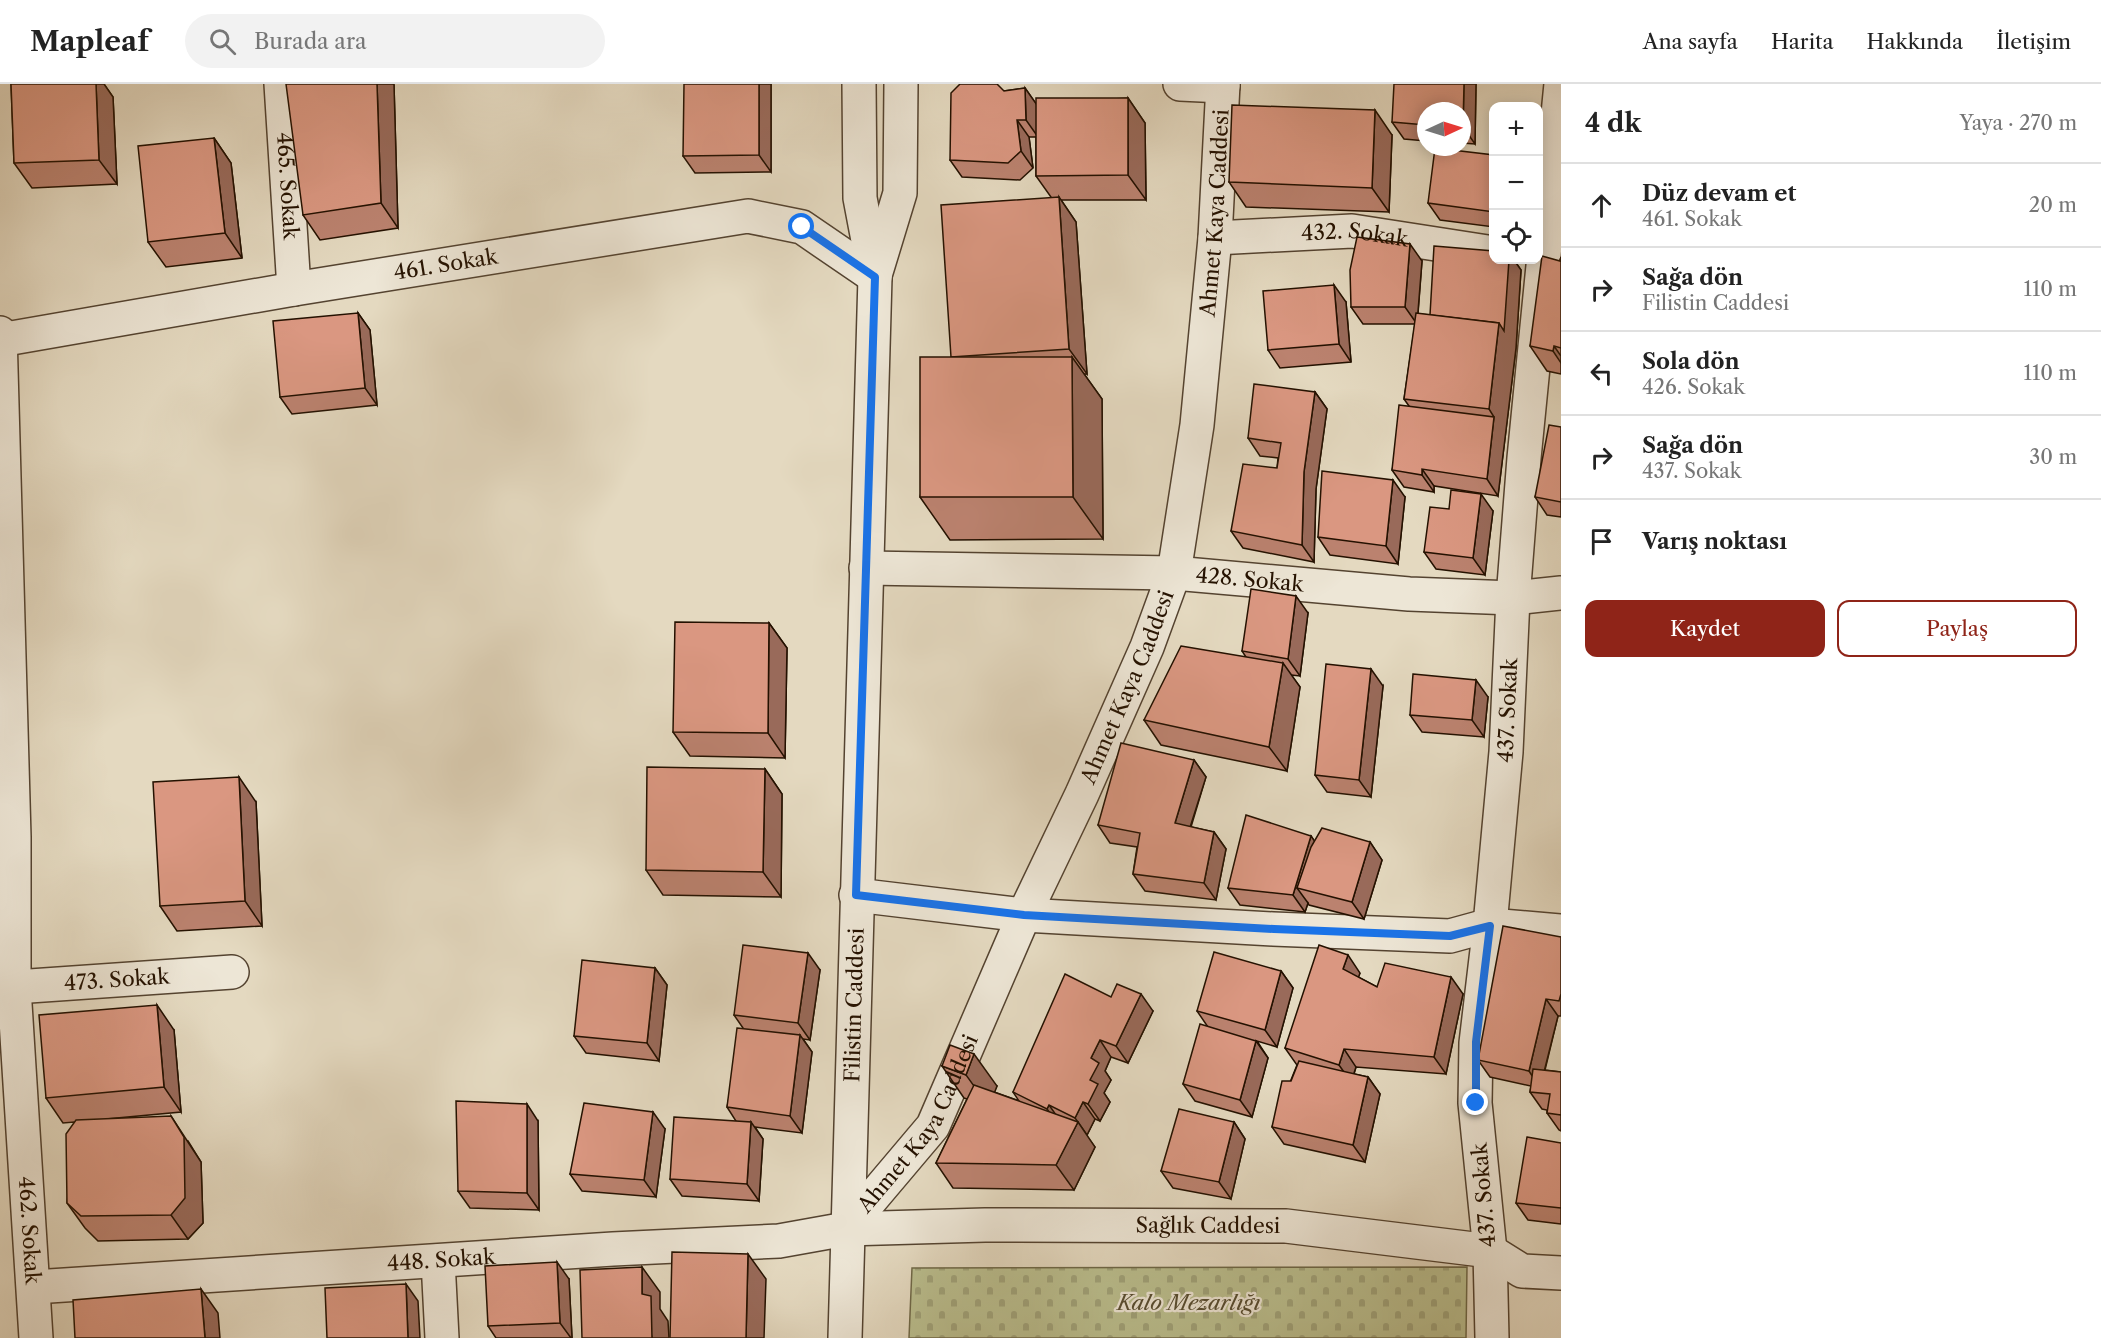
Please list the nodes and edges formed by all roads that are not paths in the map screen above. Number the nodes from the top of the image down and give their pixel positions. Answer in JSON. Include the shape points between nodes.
{"nodes":[{"id":1,"x":281,"y":84,"type":"edge"},
{"id":2,"x":859,"y":84,"type":"edge"},
{"id":3,"x":901,"y":84,"type":"edge"},
{"id":4,"x":1180,"y":84,"type":"edge"},
{"id":5,"x":1561,"y":84,"type":"edge"},
{"id":6,"x":1223,"y":85,"type":"edge"},
{"id":7,"x":1215,"y":238,"type":"junction"},
{"id":8,"x":1489,"y":252,"type":"edge"},
{"id":9,"x":1547,"y":261,"type":"edge"},
{"id":10,"x":875,"y":277,"type":"junction"},
{"id":11,"x":294,"y":289,"type":"junction"},
{"id":12,"x":0,"y":333,"type":"edge"},
{"id":13,"x":0,"y":340,"type":"edge"},
{"id":14,"x":866,"y":568,"type":"junction"},
{"id":15,"x":1174,"y":573,"type":"junction"},
{"id":16,"x":1561,"y":593,"type":"edge"},
{"id":17,"x":1513,"y":597,"type":"junction"},
{"id":18,"x":3,"y":612,"type":"edge"},
{"id":19,"x":856,"y":895,"type":"junction"},
{"id":20,"x":1024,"y":915,"type":"junction"},
{"id":21,"x":1490,"y":926,"type":"junction"},
{"id":22,"x":1561,"y":931,"type":"edge"},
{"id":23,"x":232,"y":972,"type":"dead end"},
{"id":24,"x":7,"y":988,"type":"edge"},
{"id":25,"x":846,"y":1229,"type":"junction"},
{"id":26,"x":1490,"y":1251,"type":"junction"},
{"id":27,"x":438,"y":1262,"type":"junction"},
{"id":28,"x":1561,"y":1273,"type":"edge"},
{"id":29,"x":34,"y":1287,"type":"junction"},
{"id":30,"x":36,"y":1338,"type":"edge"},
{"id":31,"x":442,"y":1338,"type":"edge"},
{"id":32,"x":845,"y":1338,"type":"edge"},
{"id":33,"x":1492,"y":1338,"type":"edge"}],
"edges":[{"from":1,"to":11,"type":"street","name":"465. Sokak"},
{"from":2,"to":10,"type":"street","name":"Filistin Caddesi","via":[[860,198]]},
{"from":3,"to":10,"type":"street","name":"Filistin Caddesi","via":[[900,194]]},
{"from":4,"to":6,"type":"street"},
{"from":5,"to":9,"type":"street","name":"437. Sokak"},
{"from":6,"to":7,"type":"street","name":"Ahmet Kaya Caddesi"},
{"from":7,"to":8,"type":"street","name":"432. Sokak","via":[[1352,231]]},
{"from":7,"to":15,"type":"street","name":"Ahmet Kaya Caddesi","via":[[1197,425]]},
{"from":9,"to":17,"type":"street","name":"437. Sokak"},
{"from":10,"to":11,"type":"street","name":"461. Sokak","via":[[802,227],[748,216]]},
{"from":10,"to":14,"type":"street","name":"Filistin Caddesi"},
{"from":11,"to":13,"type":"street","name":"461. Sokak"},
{"from":12,"to":13,"type":"street","name":"462. Sokak"},
{"from":13,"to":18,"type":"street","name":"462. Sokak"},
{"from":14,"to":15,"type":"street","name":"428. Sokak"},
{"from":14,"to":19,"type":"street","name":"Filistin Caddesi"},
{"from":15,"to":17,"type":"street","name":"428. Sokak","via":[[1409,594]]},
{"from":15,"to":20,"type":"street","name":"Ahmet Kaya Caddesi","via":[[1082,794]]},
{"from":16,"to":17,"type":"street","name":"428. Sokak"},
{"from":17,"to":21,"type":"street","name":"437. Sokak","via":[[1506,752]]},
{"from":18,"to":24,"type":"street","name":"462. Sokak","via":[[14,837]]},
{"from":19,"to":20,"type":"street"},
{"from":19,"to":25,"type":"street","name":"Filistin Caddesi"},
{"from":20,"to":21,"type":"street","via":[[1450,936]]},
{"from":20,"to":25,"type":"street","name":"Ahmet Kaya Caddesi","via":[[933,1126]]},
{"from":21,"to":22,"type":"street"},
{"from":21,"to":26,"type":"street","name":"437. Sokak","via":[[1476,1042],[1476,1103]]},
{"from":23,"to":24,"type":"street","name":"473. Sokak"},
{"from":24,"to":29,"type":"street","name":"462. Sokak"},
{"from":25,"to":26,"type":"street","name":"Sağlık Caddesi","via":[[985,1225],[1286,1226]]},
{"from":25,"to":27,"type":"street","name":"448. Sokak","via":[[779,1241]]},
{"from":25,"to":32,"type":"street","name":"Filistin Caddesi"},
{"from":26,"to":28,"type":"street","name":"Sağlık Caddesi","via":[[1522,1271]]},
{"from":26,"to":33,"type":"street","name":"437. Sokak"},
{"from":27,"to":29,"type":"street","name":"448. Sokak"},
{"from":27,"to":31,"type":"street"},
{"from":29,"to":30,"type":"street","name":"462. Sokak"}]}
